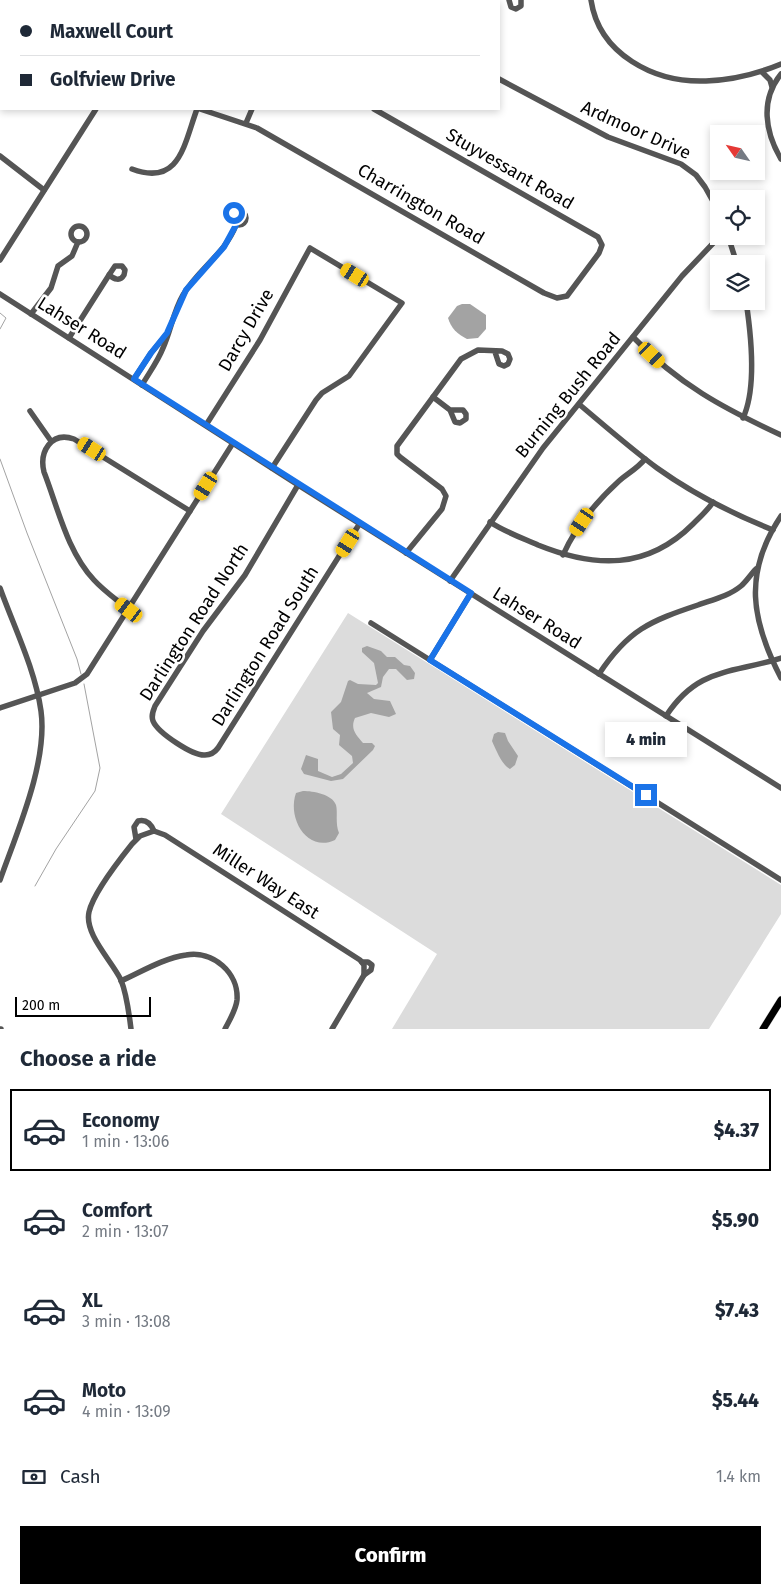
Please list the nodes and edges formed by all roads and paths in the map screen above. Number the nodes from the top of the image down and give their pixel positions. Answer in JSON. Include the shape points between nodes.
{"nodes":[{"id":1,"x":508,"y":0,"type":"edge"},
{"id":2,"x":521,"y":0,"type":"edge"},
{"id":3,"x":591,"y":0,"type":"edge"},
{"id":4,"x":781,"y":64,"type":"edge"},
{"id":5,"x":762,"y":72,"type":"junction"},
{"id":6,"x":781,"y":74,"type":"edge"},
{"id":7,"x":500,"y":80,"type":"edge"},
{"id":8,"x":772,"y":87,"type":"junction"},
{"id":9,"x":95,"y":110,"type":"edge"},
{"id":10,"x":198,"y":110,"type":"edge"},
{"id":11,"x":201,"y":110,"type":"edge"},
{"id":12,"x":252,"y":110,"type":"edge"},
{"id":13,"x":376,"y":110,"type":"edge"},
{"id":14,"x":246,"y":123,"type":"junction"},
{"id":15,"x":0,"y":156,"type":"edge"},
{"id":16,"x":781,"y":159,"type":"edge"},
{"id":17,"x":132,"y":169,"type":"dead end"},
{"id":18,"x":44,"y":190,"type":"junction"},
{"id":19,"x":710,"y":195,"type":"edge"},
{"id":20,"x":236,"y":225,"type":"dead end"},
{"id":21,"x":78,"y":242,"type":"dead end"},
{"id":22,"x":602,"y":242,"type":"joint"},
{"id":23,"x":711,"y":245,"type":"edge"},
{"id":24,"x":0,"y":260,"type":"edge"},
{"id":25,"x":108,"y":275,"type":"dead end"},
{"id":26,"x":0,"y":294,"type":"edge"},
{"id":27,"x":746,"y":310,"type":"edge"},
{"id":28,"x":31,"y":314,"type":"junction"},
{"id":29,"x":167,"y":333,"type":"junction"},
{"id":30,"x":633,"y":337,"type":"junction"},
{"id":31,"x":69,"y":338,"type":"junction"},
{"id":32,"x":495,"y":352,"type":"dead end"},
{"id":33,"x":134,"y":379,"type":"junction"},
{"id":34,"x":142,"y":385,"type":"junction"},
{"id":35,"x":433,"y":397,"type":"junction"},
{"id":36,"x":580,"y":405,"type":"junction"},
{"id":37,"x":450,"y":410,"type":"dead end"},
{"id":38,"x":30,"y":411,"type":"dead end"},
{"id":39,"x":743,"y":418,"type":"junction"},
{"id":40,"x":206,"y":425,"type":"junction"},
{"id":41,"x":781,"y":435,"type":"edge"},
{"id":42,"x":51,"y":441,"type":"junction"},
{"id":43,"x":233,"y":443,"type":"junction"},
{"id":44,"x":645,"y":459,"type":"junction"},
{"id":45,"x":272,"y":468,"type":"junction"},
{"id":46,"x":298,"y":485,"type":"junction"},
{"id":47,"x":713,"y":502,"type":"junction"},
{"id":48,"x":190,"y":511,"type":"junction"},
{"id":49,"x":781,"y":516,"type":"edge"},
{"id":50,"x":490,"y":522,"type":"junction"},
{"id":51,"x":360,"y":524,"type":"junction"},
{"id":52,"x":773,"y":530,"type":"junction"},
{"id":53,"x":406,"y":553,"type":"junction"},
{"id":54,"x":563,"y":555,"type":"junction"},
{"id":55,"x":756,"y":569,"type":"junction"},
{"id":56,"x":450,"y":581,"type":"junction"},
{"id":57,"x":742,"y":586,"type":"junction"},
{"id":58,"x":0,"y":588,"type":"edge"},
{"id":59,"x":755,"y":592,"type":"junction"},
{"id":60,"x":471,"y":593,"type":"junction"},
{"id":61,"x":129,"y":610,"type":"junction"},
{"id":62,"x":371,"y":623,"type":"dead end"},
{"id":63,"x":781,"y":658,"type":"edge"},
{"id":64,"x":430,"y":660,"type":"junction"},
{"id":65,"x":772,"y":661,"type":"junction"},
{"id":66,"x":599,"y":674,"type":"junction"},
{"id":67,"x":781,"y":678,"type":"edge"},
{"id":68,"x":38,"y":696,"type":"junction"},
{"id":69,"x":0,"y":708,"type":"edge"},
{"id":70,"x":666,"y":716,"type":"junction"},
{"id":71,"x":206,"y":755,"type":"joint"},
{"id":72,"x":781,"y":788,"type":"edge"},
{"id":73,"x":154,"y":831,"type":"junction"},
{"id":74,"x":136,"y":839,"type":"junction"},
{"id":75,"x":0,"y":880,"type":"edge"},
{"id":76,"x":781,"y":880,"type":"edge"},
{"id":77,"x":121,"y":981,"type":"junction"},
{"id":78,"x":781,"y":1000,"type":"edge"},
{"id":79,"x":131,"y":1029,"type":"edge"},
{"id":80,"x":225,"y":1029,"type":"edge"},
{"id":81,"x":332,"y":1029,"type":"edge"},
{"id":82,"x":763,"y":1029,"type":"edge"}],
"edges":[{"from":1,"to":2,"type":"street","via":[[516,9],[521,6]]},
{"from":3,"to":5,"type":"street","via":[[597,25],[608,42],[622,56],[653,72],[705,81]]},
{"from":4,"to":5,"type":"street"},
{"from":5,"to":8,"type":"street"},
{"from":6,"to":8,"type":"street"},
{"from":7,"to":19,"type":"street","name":"Ardmoor Drive","via":[[608,137],[681,164],[696,175]]},
{"from":8,"to":16,"type":"street","via":[[767,124]]},
{"from":9,"to":18,"type":"street"},
{"from":10,"to":17,"type":"street","via":[[173,166],[154,174]]},
{"from":11,"to":14,"type":"street","name":"Charrington Road"},
{"from":12,"to":14,"type":"street"},
{"from":13,"to":22,"type":"street","name":"Stuyvessant Road","via":[[593,233]]},
{"from":14,"to":22,"type":"street","name":"Charrington Road","via":[[552,297],[567,296],[599,253]]},
{"from":15,"to":18,"type":"street"},
{"from":18,"to":24,"type":"street"},
{"from":20,"to":29,"type":"street","via":[[224,247],[186,290]]},
{"from":21,"to":28,"type":"street","via":[[72,256],[58,266],[51,288]]},
{"from":23,"to":30,"type":"street","name":"Burning Bush Road"},
{"from":25,"to":31,"type":"street"},
{"from":26,"to":28,"type":"street","name":"Lahser Road"},
{"from":27,"to":39,"type":"street","via":[[750,376],[748,406]]},
{"from":28,"to":31,"type":"street","name":"Lahser Road"},
{"from":29,"to":33,"type":"street"},
{"from":29,"to":34,"type":"street","via":[[163,349]]},
{"from":30,"to":36,"type":"street","name":"Burning Bush Road"},
{"from":30,"to":39,"type":"street","via":[[673,374]]},
{"from":31,"to":33,"type":"street","name":"Lahser Road"},
{"from":32,"to":35,"type":"street","via":[[478,350],[465,356]]},
{"from":33,"to":34,"type":"street","name":"Lahser Road"},
{"from":34,"to":40,"type":"street","name":"Lahser Road"},
{"from":35,"to":37,"type":"street"},
{"from":35,"to":53,"type":"street","via":[[396,450],[405,462],[442,489],[446,500],[438,515]]},
{"from":36,"to":44,"type":"street"},
{"from":36,"to":50,"type":"street","name":"Burning Bush Road","via":[[531,463]]},
{"from":38,"to":42,"type":"street"},
{"from":39,"to":41,"type":"street"},
{"from":40,"to":43,"type":"street","name":"Lahser Road"},
{"from":40,"to":45,"type":"street","name":"Darcy Drive","via":[[260,340],[310,248],[402,302],[349,376],[316,400]]},
{"from":42,"to":48,"type":"street","via":[[65,437],[79,442]]},
{"from":42,"to":61,"type":"street","via":[[44,450],[42,464],[70,542],[93,579]]},
{"from":43,"to":45,"type":"street","name":"Lahser Road"},
{"from":43,"to":48,"type":"street"},
{"from":44,"to":47,"type":"street"},
{"from":44,"to":54,"type":"street","via":[[595,505],[576,530]]},
{"from":45,"to":46,"type":"street","name":"Lahser Road"},
{"from":46,"to":51,"type":"street","name":"Lahser Road"},
{"from":46,"to":71,"type":"street","name":"Darlington Road North","via":[[250,568],[203,631],[153,710],[154,722],[163,733],[191,751]]},
{"from":47,"to":52,"type":"street"},
{"from":47,"to":54,"type":"street","via":[[679,537],[645,555],[605,562]]},
{"from":48,"to":61,"type":"street"},
{"from":49,"to":52,"type":"street"},
{"from":50,"to":54,"type":"street"},
{"from":50,"to":56,"type":"street","name":"Burning Bush Road"},
{"from":51,"to":53,"type":"street","name":"Lahser Road"},
{"from":51,"to":71,"type":"street","name":"Darlington Road South","via":[[221,744],[213,753]]},
{"from":52,"to":55,"type":"street"},
{"from":53,"to":56,"type":"street","name":"Lahser Road"},
{"from":55,"to":57,"type":"street"},
{"from":55,"to":59,"type":"street"},
{"from":56,"to":60,"type":"street","name":"Lahser Road"},
{"from":57,"to":59,"type":"street"},
{"from":57,"to":66,"type":"street","via":[[642,627],[619,646]]},
{"from":58,"to":68,"type":"street"},
{"from":59,"to":65,"type":"street","via":[[762,640]]},
{"from":60,"to":64,"type":"street"},
{"from":60,"to":66,"type":"street","name":"Lahser Road"},
{"from":61,"to":68,"type":"street","via":[[87,674],[75,683]]},
{"from":62,"to":64,"type":"street"},
{"from":63,"to":65,"type":"street"},
{"from":64,"to":76,"type":"street"},
{"from":65,"to":67,"type":"street"},
{"from":65,"to":70,"type":"street","via":[[698,682],[681,696]]},
{"from":66,"to":70,"type":"street","name":"Lahser Road"},
{"from":68,"to":69,"type":"street"},
{"from":68,"to":75,"type":"street","via":[[42,720],[40,758]]},
{"from":70,"to":72,"type":"street","name":"Lahser Road"},
{"from":73,"to":74,"type":"street"},
{"from":73,"to":74,"type":"street","name":"Miller Way East","via":[[145,821],[138,822],[134,827]]},
{"from":73,"to":81,"type":"street","name":"Miller Way East","via":[[166,835],[364,968]]},
{"from":74,"to":77,"type":"street","via":[[97,896],[89,915],[91,931]]},
{"from":77,"to":79,"type":"street"},
{"from":77,"to":80,"type":"street","via":[[182,955],[209,957],[226,968],[236,987],[236,1005]]},
{"from":78,"to":82,"type":"main road"}]}
